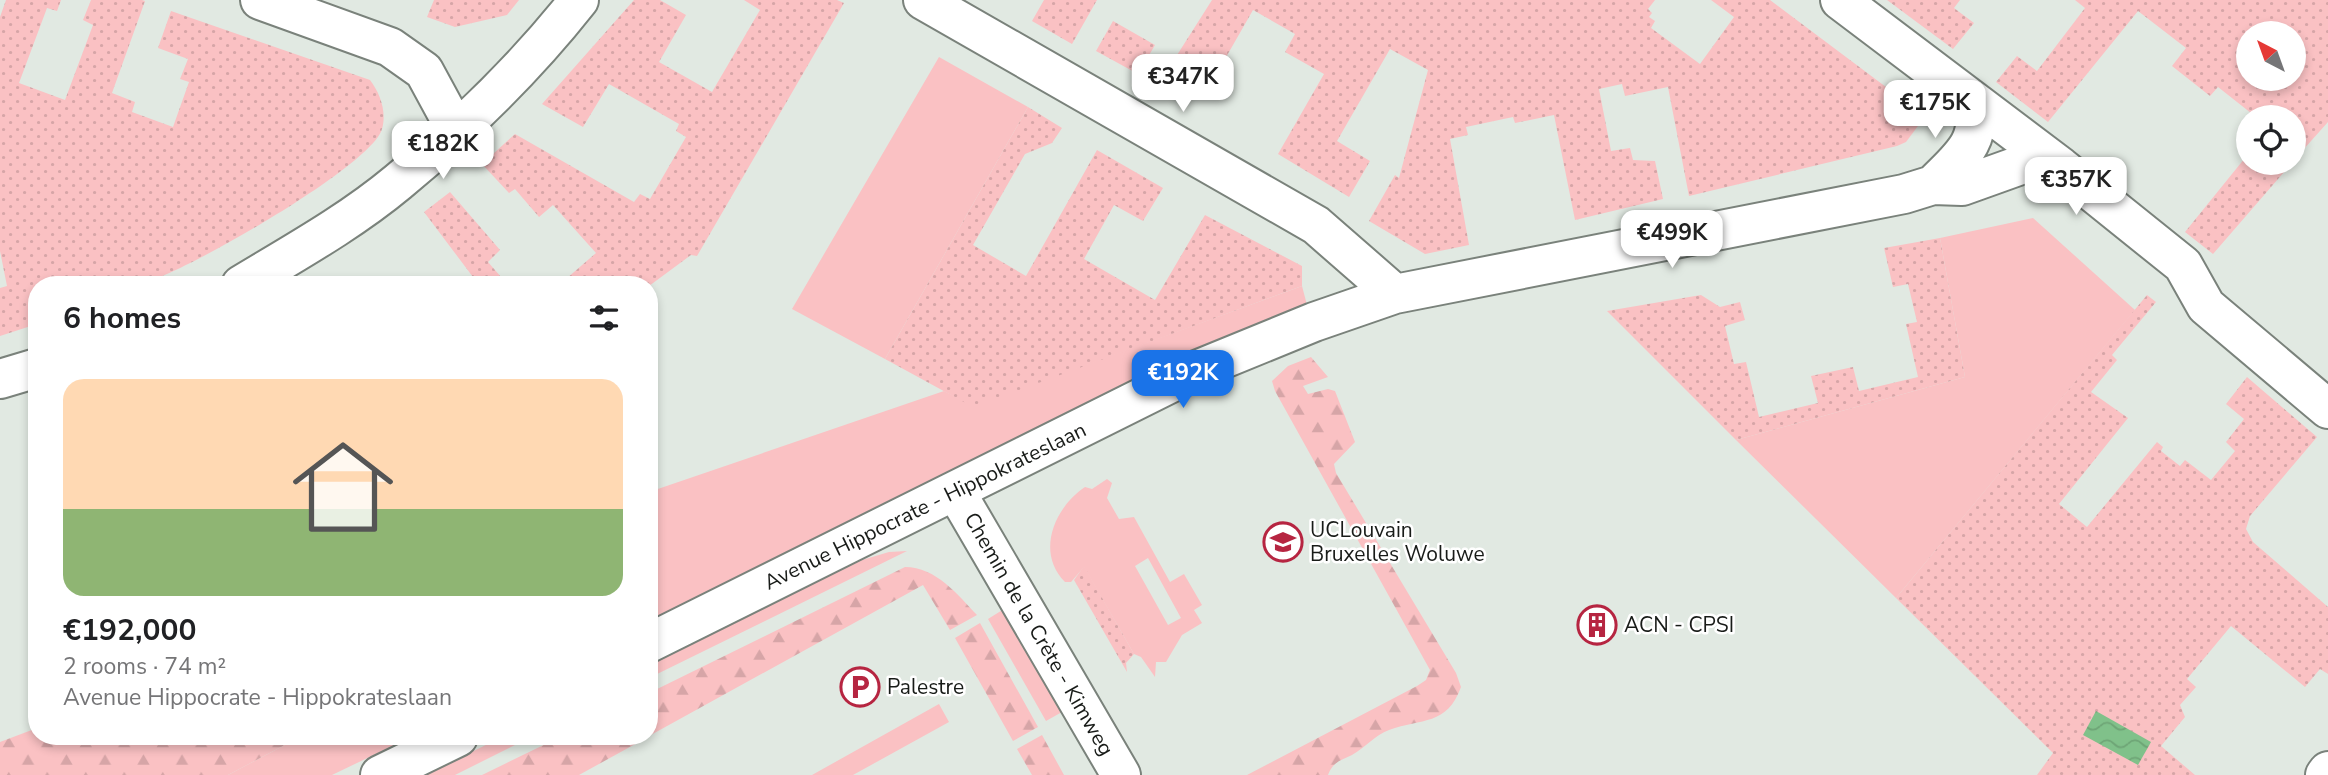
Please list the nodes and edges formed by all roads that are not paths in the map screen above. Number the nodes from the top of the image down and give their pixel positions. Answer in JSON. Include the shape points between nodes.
{"nodes":[{"id":1,"x":260,"y":0,"type":"edge"},
{"id":2,"x":579,"y":0,"type":"edge"},
{"id":3,"x":923,"y":0,"type":"edge"},
{"id":4,"x":1840,"y":0,"type":"edge"},
{"id":5,"x":1973,"y":102,"type":"junction"},
{"id":6,"x":456,"y":130,"type":"junction"},
{"id":7,"x":2053,"y":161,"type":"junction"},
{"id":8,"x":1933,"y":185,"type":"junction"},
{"id":9,"x":256,"y":276,"type":"edge"},
{"id":10,"x":1395,"y":294,"type":"junction"},
{"id":11,"x":28,"y":371,"type":"edge"},
{"id":12,"x":0,"y":379,"type":"edge"},
{"id":13,"x":2328,"y":409,"type":"edge"},
{"id":14,"x":956,"y":492,"type":"junction"},
{"id":15,"x":658,"y":639,"type":"edge"},
{"id":16,"x":442,"y":745,"type":"edge"},
{"id":17,"x":2328,"y":771,"type":"edge"},
{"id":18,"x":380,"y":775,"type":"edge"},
{"id":19,"x":1121,"y":775,"type":"edge"},
{"id":20,"x":2325,"y":775,"type":"edge"}],
"edges":[{"from":1,"to":6,"type":"street","via":[[390,47],[424,71]]},
{"from":2,"to":6,"type":"street"},
{"from":3,"to":10,"type":"street","via":[[1316,225]]},
{"from":4,"to":5,"type":"street"},
{"from":5,"to":7,"type":"street"},
{"from":5,"to":8,"type":"street","via":[[1976,129],[1972,140]]},
{"from":6,"to":9,"type":"street","via":[[396,183]]},
{"from":7,"to":8,"type":"street","name":"Avenue Hippocrate - Hippokrateslaan","via":[[2029,162],[1962,186]]},
{"from":7,"to":13,"type":"street","via":[[2183,265],[2206,306]]},
{"from":8,"to":10,"type":"street","name":"Avenue Hippocrate - Hippokrateslaan"},
{"from":10,"to":14,"type":"street","name":"Avenue Hippocrate - Hippokrateslaan","via":[[1199,369]]},
{"from":11,"to":12,"type":"street"},
{"from":14,"to":15,"type":"street","name":"Avenue Hippocrate - Hippokrateslaan"},
{"from":14,"to":19,"type":"street","name":"Chemin de la Crète - Kimweg"},
{"from":16,"to":18,"type":"street"},
{"from":17,"to":20,"type":"street"}]}
